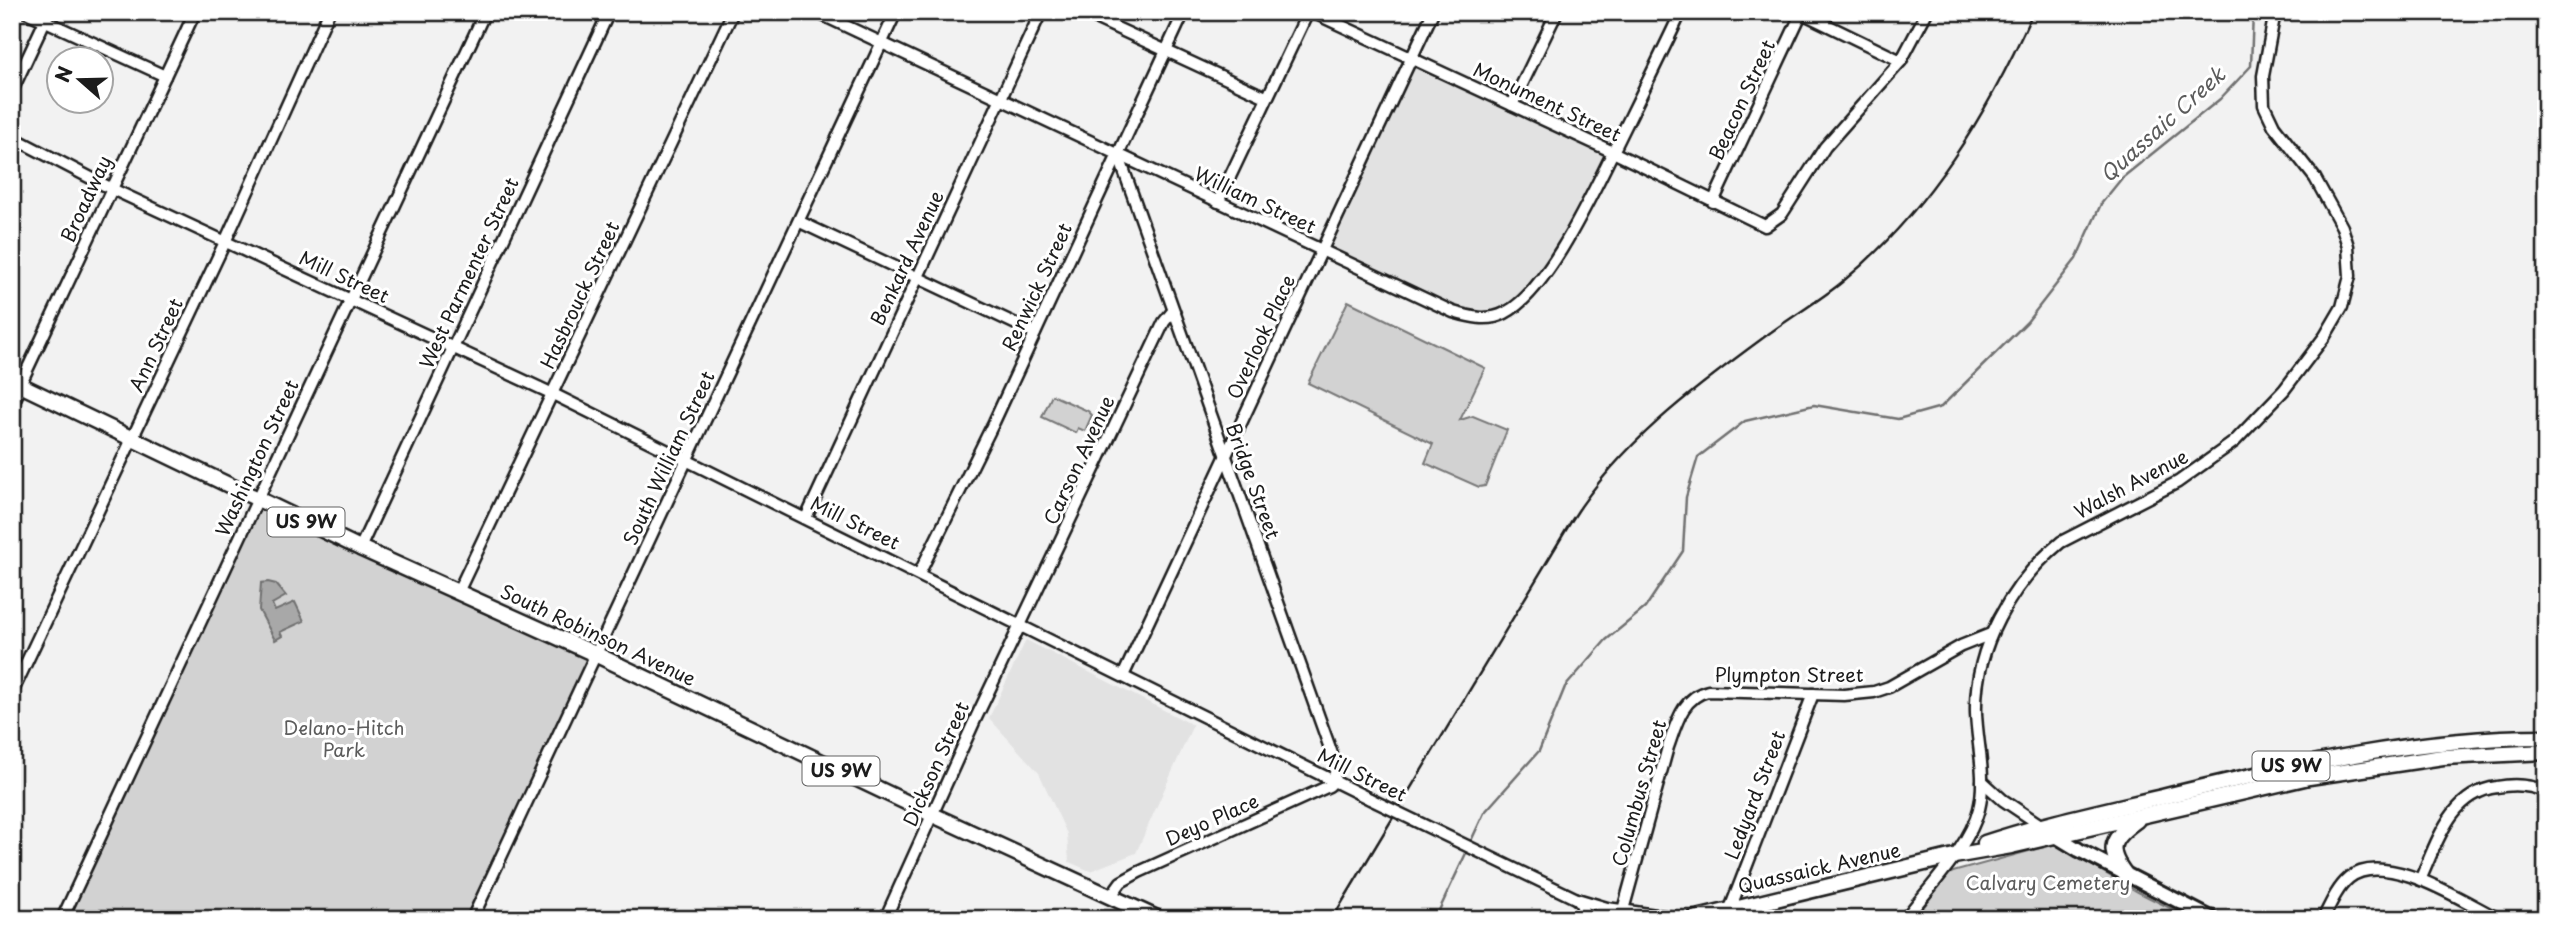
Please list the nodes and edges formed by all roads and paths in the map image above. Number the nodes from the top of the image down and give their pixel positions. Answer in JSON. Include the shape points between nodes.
{"nodes":[{"id":1,"x":26,"y":12,"type":"edge"},
{"id":2,"x":195,"y":12,"type":"edge"},
{"id":3,"x":329,"y":12,"type":"edge"},
{"id":4,"x":485,"y":12,"type":"edge"},
{"id":5,"x":609,"y":12,"type":"edge"},
{"id":6,"x":733,"y":12,"type":"edge"},
{"id":7,"x":816,"y":12,"type":"edge"},
{"id":8,"x":896,"y":12,"type":"edge"},
{"id":9,"x":1041,"y":12,"type":"edge"},
{"id":10,"x":1082,"y":12,"type":"edge"},
{"id":11,"x":1184,"y":12,"type":"edge"},
{"id":12,"x":1310,"y":12,"type":"edge"},
{"id":13,"x":1433,"y":12,"type":"edge"},
{"id":14,"x":1557,"y":12,"type":"edge"},
{"id":15,"x":1681,"y":12,"type":"edge"},
{"id":16,"x":1801,"y":12,"type":"edge"},
{"id":17,"x":1927,"y":12,"type":"edge"},
{"id":18,"x":2275,"y":12,"type":"edge"},
{"id":19,"x":47,"y":17,"type":"edge"},
{"id":20,"x":882,"y":43,"type":"junction"},
{"id":21,"x":1165,"y":50,"type":"junction"},
{"id":22,"x":1411,"y":59,"type":"junction"},
{"id":23,"x":1901,"y":61,"type":"junction"},
{"id":24,"x":165,"y":76,"type":"junction"},
{"id":25,"x":12,"y":91,"type":"edge"},
{"id":26,"x":1266,"y":97,"type":"junction"},
{"id":27,"x":999,"y":99,"type":"junction"},
{"id":28,"x":1512,"y":105,"type":"junction"},
{"id":29,"x":12,"y":138,"type":"edge"},
{"id":30,"x":1613,"y":152,"type":"junction"},
{"id":31,"x":1118,"y":155,"type":"junction"},
{"id":32,"x":112,"y":189,"type":"junction"},
{"id":33,"x":1218,"y":202,"type":"junction"},
{"id":34,"x":1713,"y":202,"type":"junction"},
{"id":35,"x":800,"y":222,"type":"junction"},
{"id":36,"x":225,"y":242,"type":"junction"},
{"id":37,"x":1321,"y":250,"type":"junction"},
{"id":38,"x":917,"y":278,"type":"junction"},
{"id":39,"x":350,"y":298,"type":"junction"},
{"id":40,"x":1173,"y":311,"type":"junction"},
{"id":41,"x":1035,"y":333,"type":"junction"},
{"id":42,"x":453,"y":347,"type":"junction"},
{"id":43,"x":16,"y":383,"type":"edge"},
{"id":44,"x":553,"y":394,"type":"junction"},
{"id":45,"x":12,"y":402,"type":"edge"},
{"id":46,"x":131,"y":439,"type":"junction"},
{"id":47,"x":1226,"y":456,"type":"junction"},
{"id":48,"x":688,"y":460,"type":"junction"},
{"id":49,"x":258,"y":500,"type":"junction"},
{"id":50,"x":806,"y":518,"type":"junction"},
{"id":51,"x":360,"y":548,"type":"junction"},
{"id":52,"x":919,"y":574,"type":"junction"},
{"id":53,"x":458,"y":592,"type":"junction"},
{"id":54,"x":1020,"y":625,"type":"junction"},
{"id":55,"x":1991,"y":634,"type":"junction"},
{"id":56,"x":595,"y":654,"type":"junction"},
{"id":57,"x":1123,"y":676,"type":"junction"},
{"id":58,"x":12,"y":692,"type":"edge"},
{"id":59,"x":1699,"y":693,"type":"joint"},
{"id":60,"x":1813,"y":694,"type":"junction"},
{"id":61,"x":2546,"y":737,"type":"edge"},
{"id":62,"x":2546,"y":752,"type":"edge"},
{"id":63,"x":1982,"y":781,"type":"junction"},
{"id":64,"x":1334,"y":782,"type":"junction"},
{"id":65,"x":2546,"y":792,"type":"edge"},
{"id":66,"x":933,"y":815,"type":"junction"},
{"id":67,"x":2145,"y":815,"type":"junction"},
{"id":68,"x":2042,"y":826,"type":"junction"},
{"id":69,"x":2055,"y":835,"type":"junction"},
{"id":70,"x":1954,"y":856,"type":"junction"},
{"id":71,"x":2125,"y":874,"type":"junction"},
{"id":72,"x":2420,"y":880,"type":"junction"},
{"id":73,"x":1110,"y":897,"type":"junction"},
{"id":74,"x":1577,"y":899,"type":"junction"},
{"id":75,"x":1730,"y":909,"type":"junction"},
{"id":76,"x":1623,"y":910,"type":"junction"},
{"id":77,"x":62,"y":919,"type":"edge"},
{"id":78,"x":472,"y":919,"type":"edge"},
{"id":79,"x":885,"y":919,"type":"edge"},
{"id":80,"x":1159,"y":919,"type":"edge"},
{"id":81,"x":1586,"y":919,"type":"edge"},
{"id":82,"x":1685,"y":919,"type":"edge"},
{"id":83,"x":1693,"y":919,"type":"edge"},
{"id":84,"x":1905,"y":919,"type":"edge"},
{"id":85,"x":2213,"y":919,"type":"edge"},
{"id":86,"x":2323,"y":919,"type":"edge"},
{"id":87,"x":2499,"y":919,"type":"edge"}],
"edges":[{"from":1,"to":19,"type":"street"},
{"from":2,"to":24,"type":"street","name":"Broadway"},
{"from":3,"to":36,"type":"street","name":"Ann Street"},
{"from":4,"to":39,"type":"street","name":"Washington Street"},
{"from":5,"to":42,"type":"street","name":"West Parmenter Street"},
{"from":6,"to":44,"type":"street","name":"Hasbrouck Street"},
{"from":7,"to":20,"type":"street","name":"William Street"},
{"from":8,"to":20,"type":"street","name":"South William Street"},
{"from":9,"to":27,"type":"street","name":"Benkard Avenue"},
{"from":10,"to":21,"type":"street"},
{"from":11,"to":21,"type":"street","name":"Renwick Street"},
{"from":12,"to":22,"type":"street","name":"Monument Street"},
{"from":12,"to":26,"type":"street"},
{"from":13,"to":22,"type":"street","name":"Overlook Place"},
{"from":14,"to":28,"type":"street"},
{"from":15,"to":30,"type":"street","name":"William Street"},
{"from":16,"to":23,"type":"street"},
{"from":16,"to":34,"type":"street","name":"Beacon Street"},
{"from":17,"to":23,"type":"street"},
{"from":18,"to":55,"type":"street","name":"Walsh Avenue","via":[[2263,76],[2264,105],[2274,126],[2315,178],[2342,227],[2350,276],[2342,307],[2284,390],[2234,442],[2178,482],[2061,542],[2029,574]]},
{"from":19,"to":24,"type":"street"},
{"from":19,"to":25,"type":"street"},
{"from":20,"to":27,"type":"street","name":"William Street"},
{"from":20,"to":35,"type":"street","name":"South William Street"},
{"from":21,"to":26,"type":"street"},
{"from":21,"to":31,"type":"street","name":"Renwick Street"},
{"from":22,"to":28,"type":"street","name":"Monument Street"},
{"from":22,"to":37,"type":"street","name":"Overlook Place"},
{"from":23,"to":34,"type":"street","name":"Monument Street","via":[[1820,154],[1782,214],[1765,226]]},
{"from":24,"to":32,"type":"street","name":"Broadway"},
{"from":26,"to":33,"type":"street"},
{"from":27,"to":31,"type":"street","name":"William Street"},
{"from":27,"to":38,"type":"street","name":"Benkard Avenue"},
{"from":28,"to":30,"type":"street","name":"Monument Street"},
{"from":29,"to":32,"type":"street","name":"Mill Street"},
{"from":30,"to":34,"type":"street","name":"Monument Street"},
{"from":30,"to":37,"type":"street","name":"William Street","via":[[1565,243],[1530,293],[1504,314],[1474,319],[1453,312]]},
{"from":31,"to":33,"type":"street","name":"William Street"},
{"from":31,"to":40,"type":"street","name":"Bridge Street"},
{"from":31,"to":41,"type":"street","name":"Renwick Street"},
{"from":32,"to":36,"type":"street","name":"Mill Street"},
{"from":32,"to":43,"type":"street","name":"Broadway"},
{"from":33,"to":37,"type":"street","name":"William Street"},
{"from":35,"to":38,"type":"street"},
{"from":35,"to":48,"type":"street","name":"South William Street"},
{"from":36,"to":39,"type":"street","name":"Mill Street"},
{"from":36,"to":46,"type":"street","name":"Ann Street"},
{"from":37,"to":47,"type":"street","name":"Overlook Place"},
{"from":38,"to":41,"type":"street"},
{"from":38,"to":50,"type":"street","name":"Benkard Avenue"},
{"from":39,"to":42,"type":"street","name":"Mill Street"},
{"from":39,"to":49,"type":"street","name":"Washington Street"},
{"from":40,"to":47,"type":"street","name":"Bridge Street"},
{"from":40,"to":54,"type":"street","name":"Carson Avenue","via":[[1164,321]]},
{"from":41,"to":52,"type":"street","name":"Renwick Street"},
{"from":42,"to":44,"type":"street","name":"Mill Street"},
{"from":42,"to":51,"type":"street","name":"West Parmenter Street"},
{"from":43,"to":45,"type":"main road","name":"Broadway"},
{"from":43,"to":46,"type":"highway","name":"South Robinson Avenue","number":"US 9W"},
{"from":44,"to":48,"type":"street","name":"Mill Street"},
{"from":44,"to":53,"type":"street","name":"Hasbrouck Street"},
{"from":46,"to":49,"type":"highway","name":"South Robinson Avenue","number":"US 9W"},
{"from":46,"to":58,"type":"street","name":"Ann Street"},
{"from":47,"to":57,"type":"street","name":"Overlook Place"},
{"from":47,"to":64,"type":"street","name":"Bridge Street","via":[[1336,765]]},
{"from":48,"to":50,"type":"street","name":"Mill Street"},
{"from":48,"to":56,"type":"street","name":"South William Street"},
{"from":49,"to":51,"type":"highway","name":"South Robinson Avenue","number":"US 9W"},
{"from":49,"to":77,"type":"street","name":"Washington Street"},
{"from":50,"to":52,"type":"street","name":"Mill Street"},
{"from":51,"to":53,"type":"highway","name":"South Robinson Avenue","number":"US 9W"},
{"from":52,"to":54,"type":"street","name":"Mill Street"},
{"from":53,"to":56,"type":"highway","name":"South Robinson Avenue","number":"US 9W"},
{"from":54,"to":57,"type":"street","name":"Mill Street"},
{"from":54,"to":66,"type":"street","name":"Dickson Street"},
{"from":55,"to":60,"type":"street","name":"Plympton Street","via":[[1889,687],[1844,695]]},
{"from":55,"to":63,"type":"street","name":"Walsh Avenue","via":[[1976,692]]},
{"from":56,"to":66,"type":"highway","name":"South Robinson Avenue","number":"US 9W"},
{"from":56,"to":78,"type":"street","name":"South William Street"},
{"from":57,"to":64,"type":"street","name":"Mill Street"},
{"from":59,"to":60,"type":"street","name":"Plympton Street"},
{"from":59,"to":76,"type":"street","name":"Columbus Street","via":[[1684,708],[1668,747]]},
{"from":60,"to":75,"type":"street","name":"Ledyard Street"},
{"from":61,"to":68,"type":"highway","number":"US 9W","via":[[2443,741],[2337,756]]},
{"from":62,"to":67,"type":"highway","number":"US 9W","via":[[2373,766]]},
{"from":63,"to":68,"type":"street"},
{"from":63,"to":70,"type":"street","name":"Walsh Avenue","via":[[1975,821]]},
{"from":64,"to":73,"type":"street","name":"Deyo Place","via":[[1139,872],[1121,882]]},
{"from":64,"to":74,"type":"street","name":"Mill Street","bridge":true},
{"from":65,"to":72,"type":"street","via":[[2516,785],[2480,790],[2467,797],[2452,813]]},
{"from":66,"to":73,"type":"highway","name":"South Robinson Avenue","number":"US 9W"},
{"from":66,"to":79,"type":"street","name":"Dickson Street"},
{"from":67,"to":69,"type":"highway","number":"US 9W"},
{"from":67,"to":71,"type":"highway","via":[[2115,840],[2113,856]]},
{"from":68,"to":69,"type":"main road"},
{"from":68,"to":70,"type":"highway","name":"Quassaick Avenue","number":"US 9W"},
{"from":69,"to":70,"type":"highway","name":"Quassaick Avenue","number":"US 9W"},
{"from":69,"to":71,"type":"main road"},
{"from":70,"to":75,"type":"highway","name":"Quassaick Avenue","number":"US 9W"},
{"from":70,"to":84,"type":"street","name":"Walsh Avenue"},
{"from":71,"to":85,"type":"main road"},
{"from":72,"to":86,"type":"street","via":[[2388,869],[2358,873],[2343,885]]},
{"from":72,"to":87,"type":"street"},
{"from":73,"to":80,"type":"highway","name":"South Robinson Avenue","number":"US 9W"},
{"from":74,"to":76,"type":"street"},
{"from":74,"to":81,"type":"street"},
{"from":75,"to":83,"type":"highway","name":"Quassaick Avenue","number":"US 9W"},
{"from":76,"to":82,"type":"street"}]}
